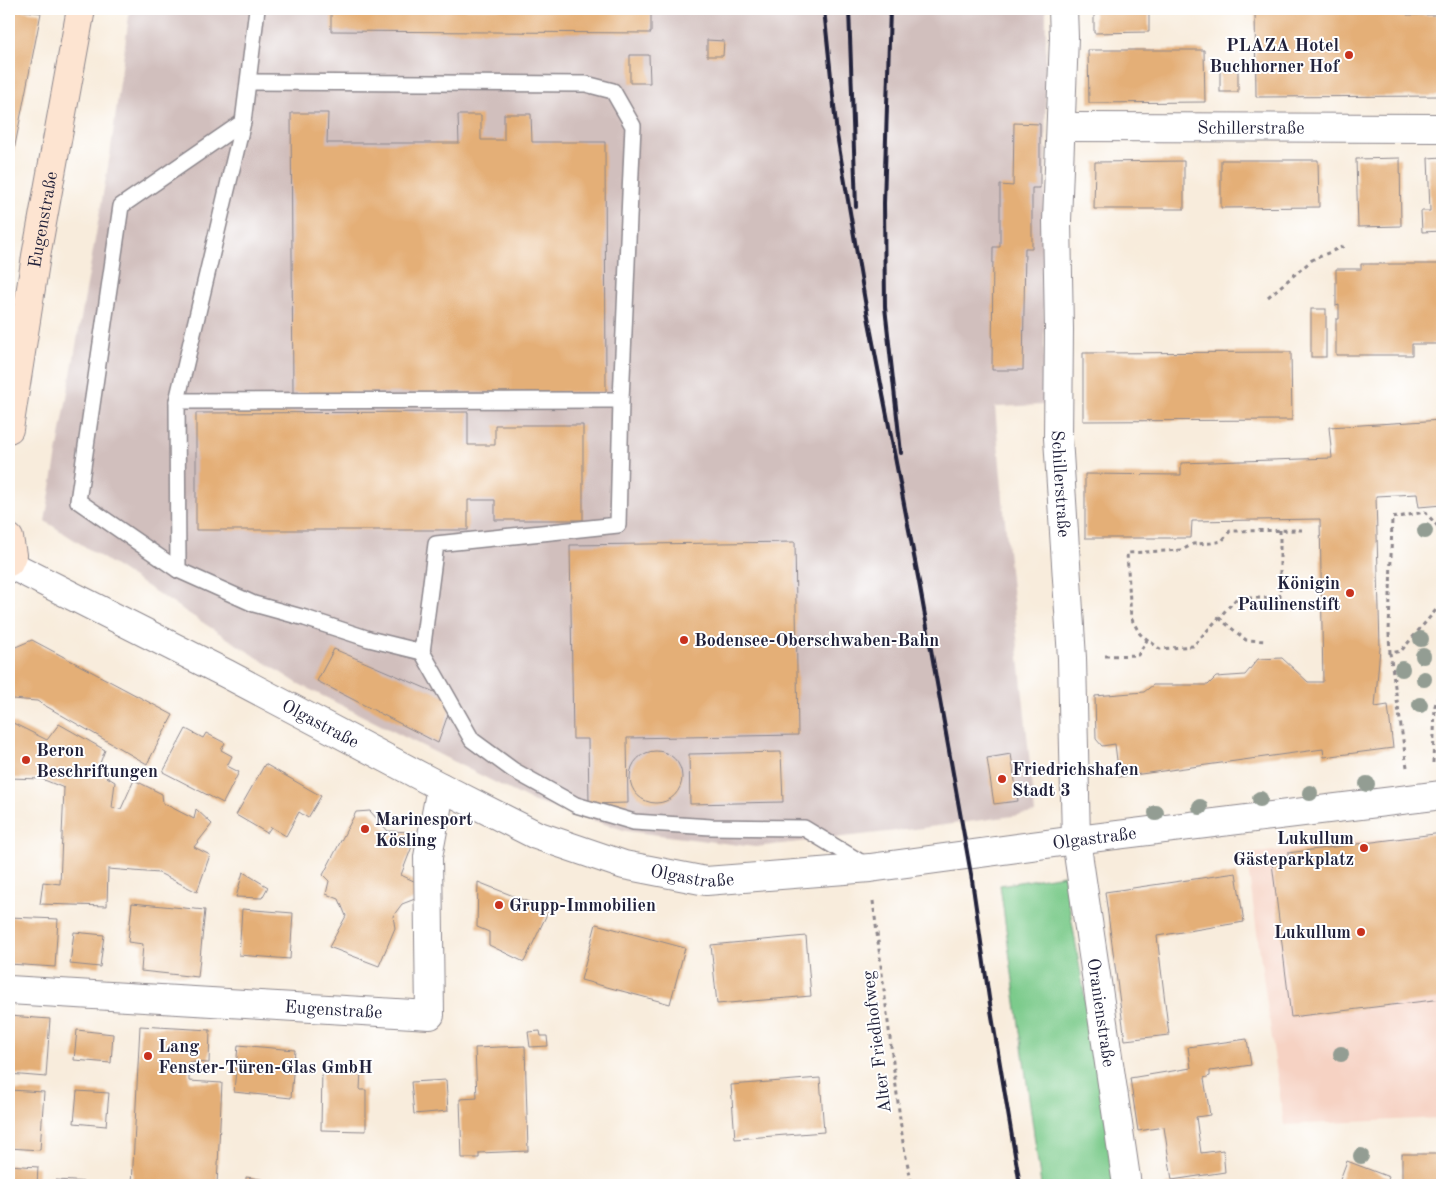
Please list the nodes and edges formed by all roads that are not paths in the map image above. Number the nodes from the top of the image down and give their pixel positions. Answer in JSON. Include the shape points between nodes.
{"nodes":[{"id":1,"x":81,"y":9,"type":"edge"},
{"id":2,"x":257,"y":9,"type":"edge"},
{"id":3,"x":1063,"y":9,"type":"edge"},
{"id":4,"x":249,"y":82,"type":"junction"},
{"id":5,"x":243,"y":122,"type":"junction"},
{"id":6,"x":1061,"y":127,"type":"junction"},
{"id":7,"x":1442,"y":128,"type":"edge"},
{"id":8,"x":622,"y":400,"type":"junction"},
{"id":9,"x":177,"y":401,"type":"junction"},
{"id":10,"x":9,"y":429,"type":"edge"},
{"id":11,"x":9,"y":538,"type":"edge"},
{"id":12,"x":9,"y":563,"type":"edge"},
{"id":13,"x":178,"y":570,"type":"junction"},
{"id":14,"x":422,"y":652,"type":"junction"},
{"id":15,"x":441,"y":787,"type":"junction"},
{"id":16,"x":1442,"y":795,"type":"edge"},
{"id":17,"x":1076,"y":840,"type":"junction"},
{"id":18,"x":870,"y":868,"type":"junction"},
{"id":19,"x":9,"y":990,"type":"edge"},
{"id":20,"x":1127,"y":1185,"type":"edge"}],
"edges":[{"from":1,"to":10,"type":"street","name":"Eugenstraße","via":[[36,256]]},
{"from":2,"to":4,"type":"lane"},
{"from":3,"to":6,"type":"street","name":"Schillerstraße"},
{"from":4,"to":5,"type":"lane"},
{"from":4,"to":8,"type":"lane","via":[[586,84],[614,91],[632,126]]},
{"from":5,"to":9,"type":"lane"},
{"from":5,"to":13,"type":"lane","via":[[121,206],[78,501]]},
{"from":6,"to":7,"type":"street","name":"Schillerstraße"},
{"from":6,"to":17,"type":"street","name":"Schillerstraße","via":[[1057,221],[1058,438],[1072,658]]},
{"from":8,"to":9,"type":"lane"},
{"from":8,"to":14,"type":"lane","via":[[618,525],[436,544]]},
{"from":9,"to":13,"type":"lane"},
{"from":11,"to":12,"type":"street","via":[[12,555]]},
{"from":12,"to":15,"type":"street","name":"Olgastraße"},
{"from":13,"to":14,"type":"lane","via":[[254,604]]},
{"from":14,"to":18,"type":"lane","via":[[472,740],[513,770],[576,805],[634,822],[804,828]]},
{"from":15,"to":18,"type":"street","name":"Olgastraße","via":[[536,835],[624,865],[706,880]]},
{"from":15,"to":19,"type":"street","name":"Eugenstraße","via":[[428,857],[430,1015]]},
{"from":16,"to":17,"type":"street","name":"Olgastraße"},
{"from":17,"to":18,"type":"street","name":"Olgastraße"},
{"from":17,"to":20,"type":"street","name":"Oranienstraße"}]}
